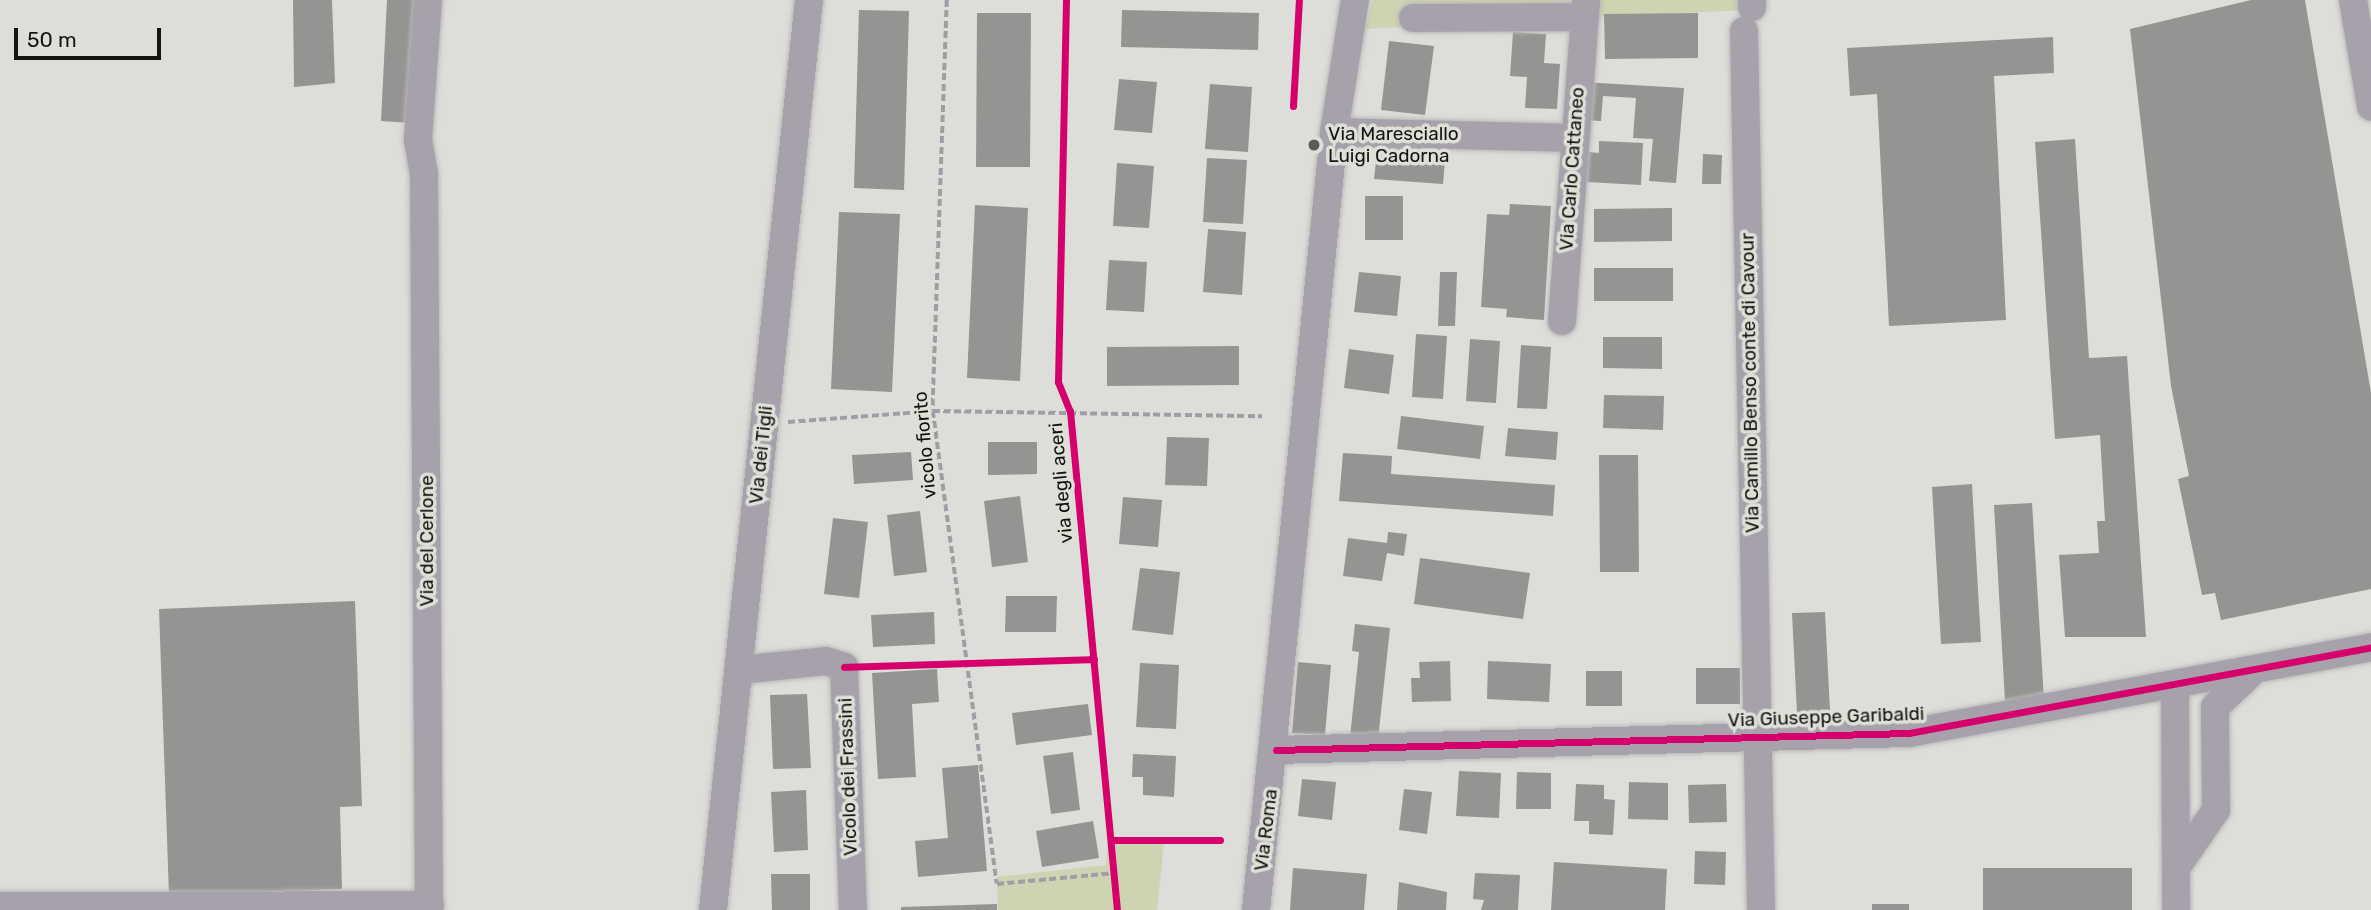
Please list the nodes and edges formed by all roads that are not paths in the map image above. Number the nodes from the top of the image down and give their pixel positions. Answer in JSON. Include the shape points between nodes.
{"nodes":[{"id":1,"x":428,"y":0,"type":"edge"},
{"id":2,"x":447,"y":0,"type":"edge"},
{"id":3,"x":809,"y":0,"type":"edge"},
{"id":4,"x":1355,"y":0,"type":"edge"},
{"id":5,"x":2353,"y":0,"type":"edge"},
{"id":6,"x":1586,"y":8,"type":"edge"},
{"id":7,"x":1750,"y":13,"type":"edge"},
{"id":8,"x":1413,"y":18,"type":"dead end"},
{"id":9,"x":2370,"y":93,"type":"edge"},
{"id":10,"x":1334,"y":132,"type":"junction"},
{"id":11,"x":1572,"y":138,"type":"junction"},
{"id":12,"x":424,"y":173,"type":"junction"},
{"id":13,"x":1562,"y":321,"type":"dead end"},
{"id":14,"x":2371,"y":647,"type":"edge"},
{"id":15,"x":2259,"y":668,"type":"junction"},
{"id":16,"x":739,"y":670,"type":"junction"},
{"id":17,"x":2175,"y":686,"type":"junction"},
{"id":18,"x":1756,"y":735,"type":"junction"},
{"id":19,"x":1276,"y":750,"type":"junction"},
{"id":20,"x":2176,"y":868,"type":"junction"},
{"id":21,"x":0,"y":906,"type":"edge"},
{"id":22,"x":430,"y":907,"type":"edge"},
{"id":23,"x":713,"y":910,"type":"edge"},
{"id":24,"x":853,"y":910,"type":"edge"},
{"id":25,"x":1256,"y":910,"type":"edge"},
{"id":26,"x":1761,"y":910,"type":"edge"},
{"id":27,"x":2176,"y":910,"type":"edge"}],
"edges":[{"from":1,"to":12,"type":"street","name":"Via del Cerlone","via":[[418,140]]},
{"from":2,"to":12,"type":"street","name":"Via del Cerlone"},
{"from":3,"to":16,"type":"street","name":"Via dei Tigli"},
{"from":4,"to":10,"type":"street"},
{"from":5,"to":9,"type":"street"},
{"from":6,"to":8,"type":"street","name":"Via Carlo Cattaneo"},
{"from":6,"to":11,"type":"street","name":"Via Carlo Cattaneo"},
{"from":7,"to":18,"type":"street","name":"Via Camillo Benso conte di Cavour"},
{"from":10,"to":11,"type":"street"},
{"from":10,"to":19,"type":"street"},
{"from":11,"to":13,"type":"street","name":"Via Carlo Cattaneo"},
{"from":12,"to":22,"type":"street","name":"Via del Cerlone"},
{"from":14,"to":15,"type":"street","name":"Via Giuseppe Garibaldi"},
{"from":15,"to":17,"type":"street","name":"Via Giuseppe Garibaldi"},
{"from":15,"to":20,"type":"street","via":[[2221,695],[2215,707],[2216,810]]},
{"from":16,"to":23,"type":"street","name":"Via dei Tigli"},
{"from":16,"to":24,"type":"street","name":"Vicolo dei Frassini","via":[[826,661],[844,667]]},
{"from":17,"to":18,"type":"street","name":"Via Giuseppe Garibaldi","via":[[1909,733]]},
{"from":17,"to":20,"type":"street"},
{"from":18,"to":19,"type":"street","name":"Via Giuseppe Garibaldi"},
{"from":18,"to":26,"type":"street","name":"Via Camillo Benso conte di Cavour"},
{"from":19,"to":25,"type":"street","name":"Via Roma"},
{"from":20,"to":27,"type":"street"},
{"from":21,"to":22,"type":"street"}]}
